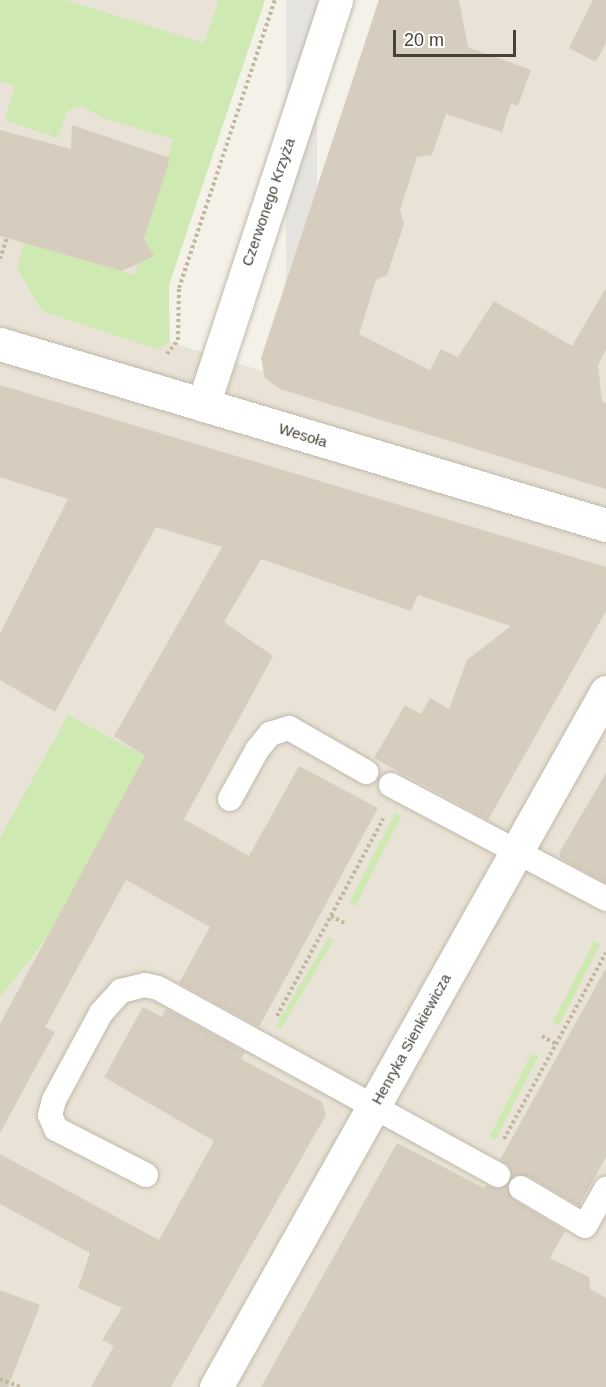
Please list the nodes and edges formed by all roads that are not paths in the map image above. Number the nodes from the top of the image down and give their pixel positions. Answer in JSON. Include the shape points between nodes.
{"nodes":[{"id":1,"x":336,"y":0,"type":"edge"},
{"id":2,"x":0,"y":344,"type":"edge"},
{"id":3,"x":203,"y":405,"type":"junction"},
{"id":4,"x":606,"y":525,"type":"edge"},
{"id":5,"x":606,"y":692,"type":"edge"},
{"id":6,"x":366,"y":772,"type":"dead end"},
{"id":7,"x":395,"y":787,"type":"road end"},
{"id":8,"x":230,"y":799,"type":"dead end"},
{"id":9,"x":515,"y":852,"type":"junction"},
{"id":10,"x":606,"y":899,"type":"edge"},
{"id":11,"x":373,"y":1108,"type":"junction"},
{"id":12,"x":493,"y":1172,"type":"road end"},
{"id":13,"x":146,"y":1175,"type":"dead end"},
{"id":14,"x":521,"y":1188,"type":"dead end"},
{"id":15,"x":606,"y":1190,"type":"edge"},
{"id":16,"x":216,"y":1387,"type":"edge"}],
"edges":[{"from":1,"to":3,"type":"street","name":"Czerwonego Krzyża"},
{"from":2,"to":3,"type":"street","name":"Wesoła"},
{"from":3,"to":4,"type":"street","name":"Wesoła"},
{"from":5,"to":9,"type":"street","name":"Henryka Sienkiewicza"},
{"from":6,"to":8,"type":"lane","via":[[289,728],[270,734]]},
{"from":7,"to":9,"type":"lane"},
{"from":9,"to":10,"type":"lane"},
{"from":9,"to":11,"type":"street","name":"Henryka Sienkiewicza"},
{"from":11,"to":12,"type":"lane"},
{"from":11,"to":13,"type":"lane","via":[[158,988],[133,986],[110,1000],[54,1100],[50,1115],[56,1129]]},
{"from":11,"to":16,"type":"street","name":"Henryka Sienkiewicza"},
{"from":14,"to":15,"type":"lane","via":[[585,1226]]}]}
